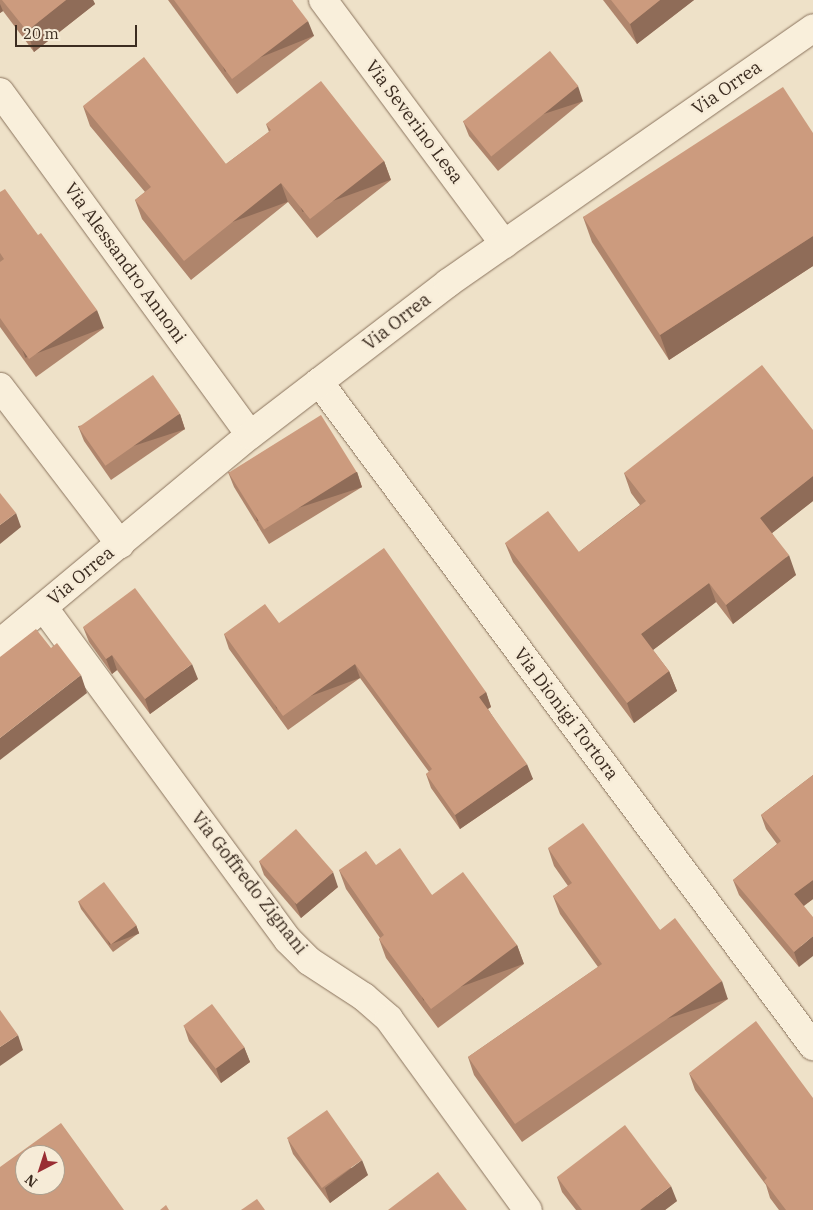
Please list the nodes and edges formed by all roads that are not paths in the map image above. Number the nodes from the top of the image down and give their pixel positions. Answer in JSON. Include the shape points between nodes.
{"nodes":[{"id":1,"x":323,"y":0,"type":"edge"},
{"id":2,"x":813,"y":28,"type":"edge"},
{"id":3,"x":0,"y":92,"type":"edge"},
{"id":4,"x":504,"y":244,"type":"junction"},
{"id":5,"x":319,"y":382,"type":"junction"},
{"id":6,"x":0,"y":387,"type":"edge"},
{"id":7,"x":250,"y":435,"type":"junction"},
{"id":8,"x":120,"y":544,"type":"junction"},
{"id":9,"x":44,"y":608,"type":"junction"},
{"id":10,"x":0,"y":643,"type":"edge"},
{"id":11,"x":813,"y":1046,"type":"edge"},
{"id":12,"x":528,"y":1210,"type":"edge"}],
"edges":[{"from":1,"to":4,"type":"street","name":"Via Severino Lesa"},
{"from":2,"to":4,"type":"street","name":"Via Orrea"},
{"from":3,"to":7,"type":"street","name":"Via Alessandro Annoni"},
{"from":4,"to":5,"type":"street","name":"Via Orrea"},
{"from":5,"to":7,"type":"street","name":"Via Orrea"},
{"from":5,"to":11,"type":"street","name":"Via Dionigi Tortora"},
{"from":6,"to":8,"type":"street"},
{"from":7,"to":8,"type":"street","name":"Via Orrea"},
{"from":8,"to":9,"type":"street","name":"Via Orrea"},
{"from":9,"to":10,"type":"street","name":"Via Orrea"},
{"from":9,"to":12,"type":"street","name":"Via Goffredo Zignani","via":[[288,940],[309,961],[364,997],[395,1026]]}]}
